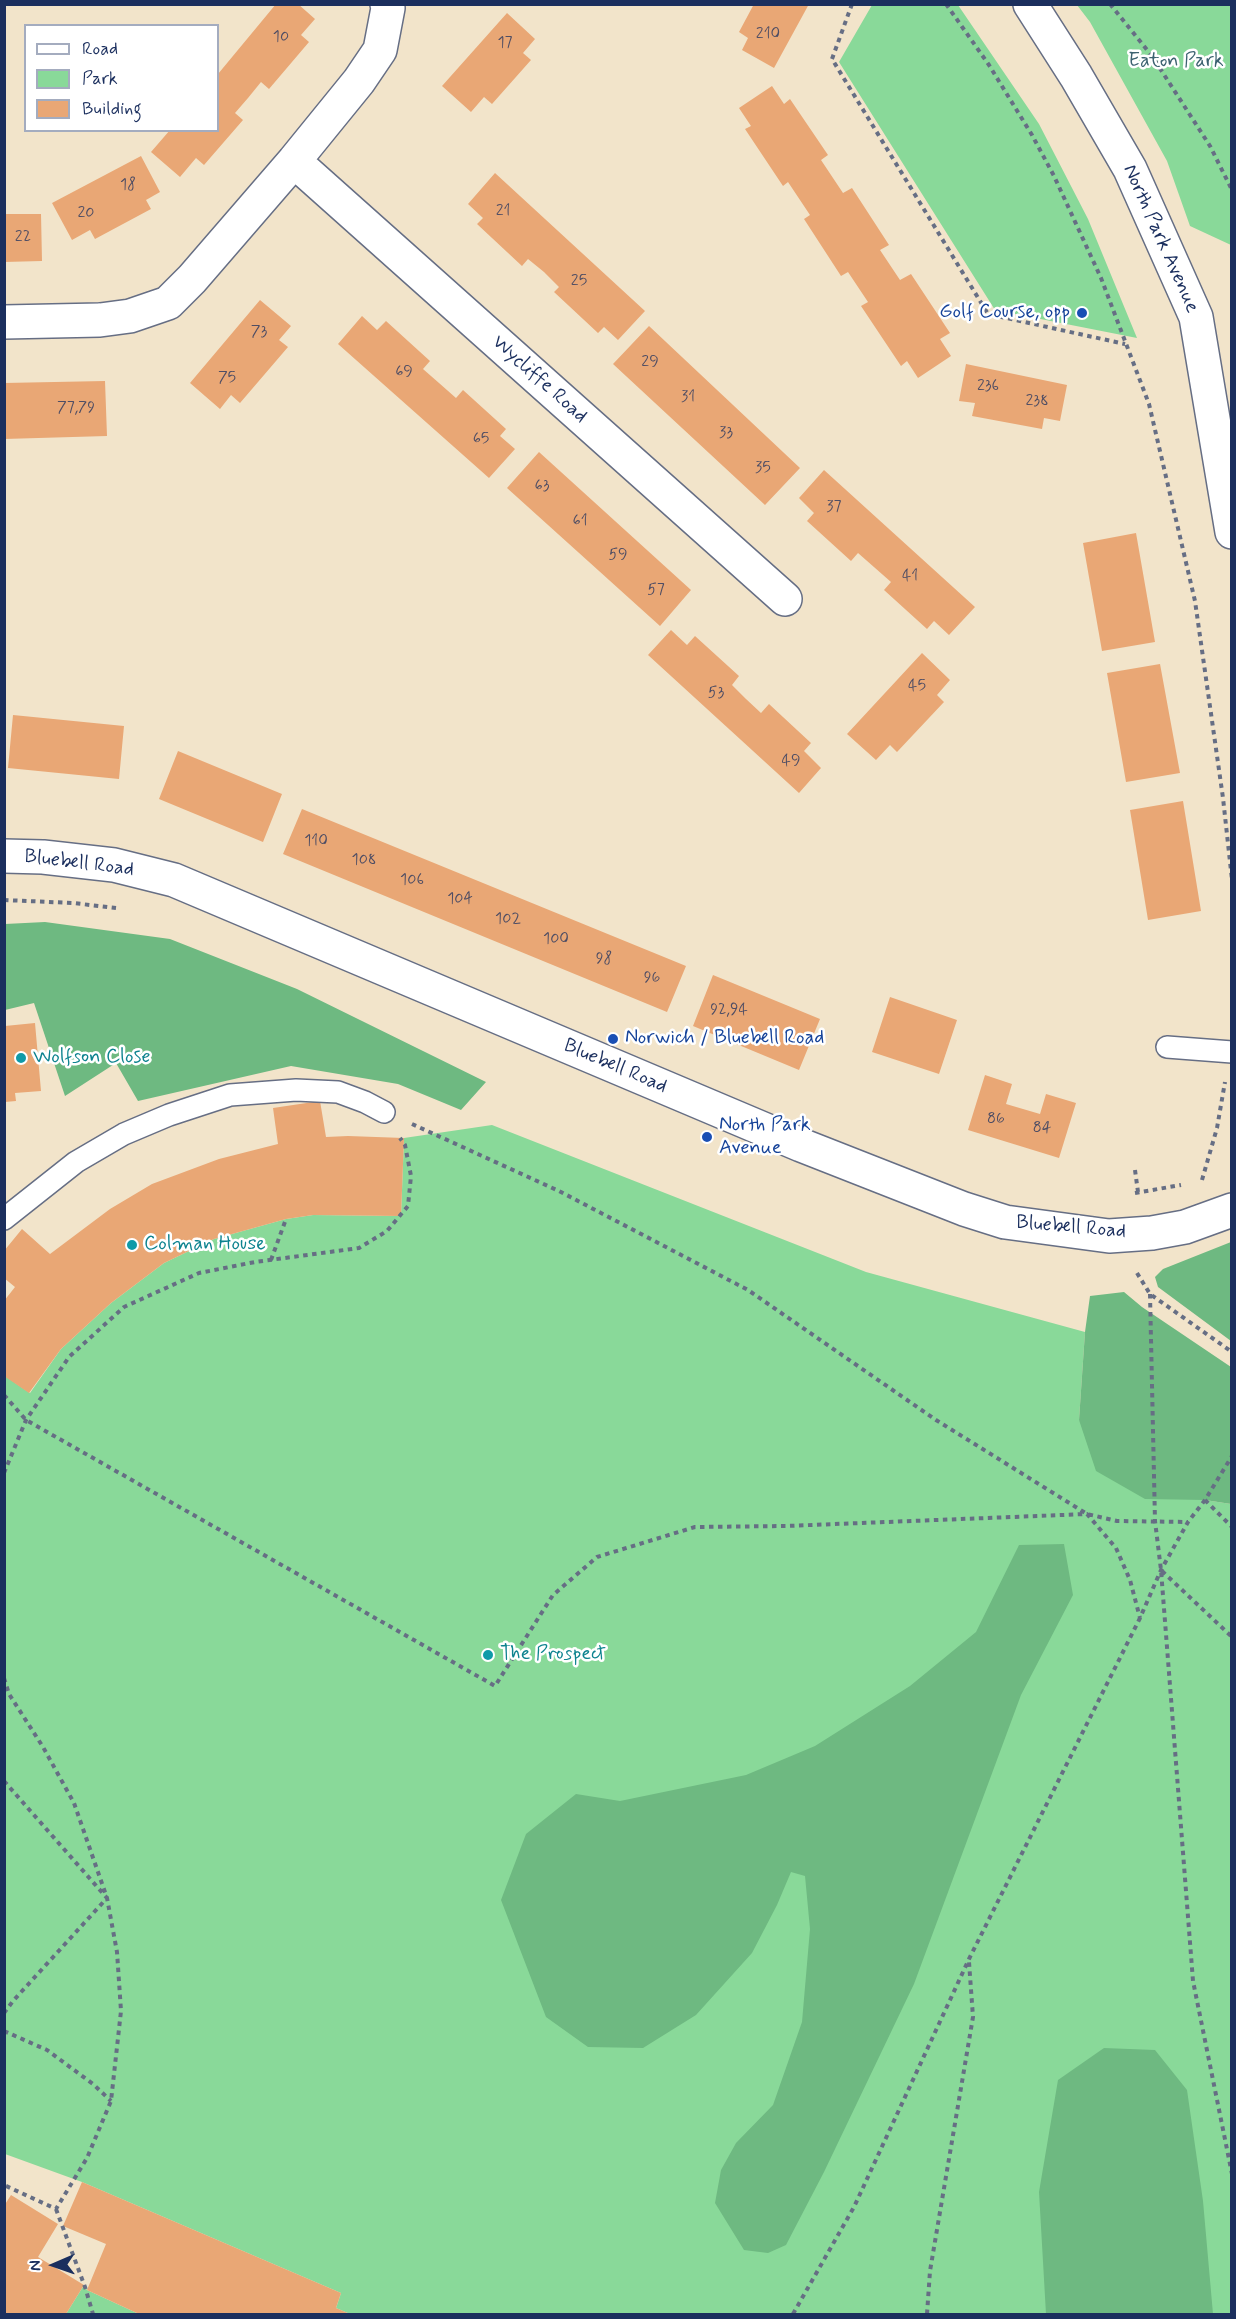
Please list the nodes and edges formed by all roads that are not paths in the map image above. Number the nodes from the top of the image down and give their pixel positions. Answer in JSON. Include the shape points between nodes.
{"nodes":[{"id":1,"x":387,"y":4,"type":"edge"},
{"id":2,"x":1030,"y":4,"type":"edge"},
{"id":3,"x":294,"y":161,"type":"junction"},
{"id":4,"x":4,"y":322,"type":"edge"},
{"id":5,"x":1232,"y":532,"type":"edge"},
{"id":6,"x":785,"y":599,"type":"dead end"},
{"id":7,"x":4,"y":856,"type":"edge"},
{"id":8,"x":1167,"y":1047,"type":"dead end"},
{"id":9,"x":1231,"y":1052,"type":"edge"},
{"id":10,"x":384,"y":1112,"type":"road end"},
{"id":11,"x":1232,"y":1210,"type":"edge"},
{"id":12,"x":4,"y":1219,"type":"edge"}],
"edges":[{"from":1,"to":3,"type":"street","via":[[380,50]]},
{"from":2,"to":5,"type":"street","name":"North Park Avenue","via":[[1130,169],[1196,317]]},
{"from":3,"to":4,"type":"street","via":[[168,303],[130,316],[100,320]]},
{"from":3,"to":6,"type":"street","name":"Wycliffe Road"},
{"from":7,"to":11,"type":"street","name":"Bluebell Road","via":[[114,865],[174,880],[801,1145],[1005,1222],[1109,1236],[1185,1227]]},
{"from":8,"to":9,"type":"lane"},
{"from":10,"to":12,"type":"lane","via":[[338,1092],[296,1090],[230,1095],[124,1134],[76,1162]]}]}
